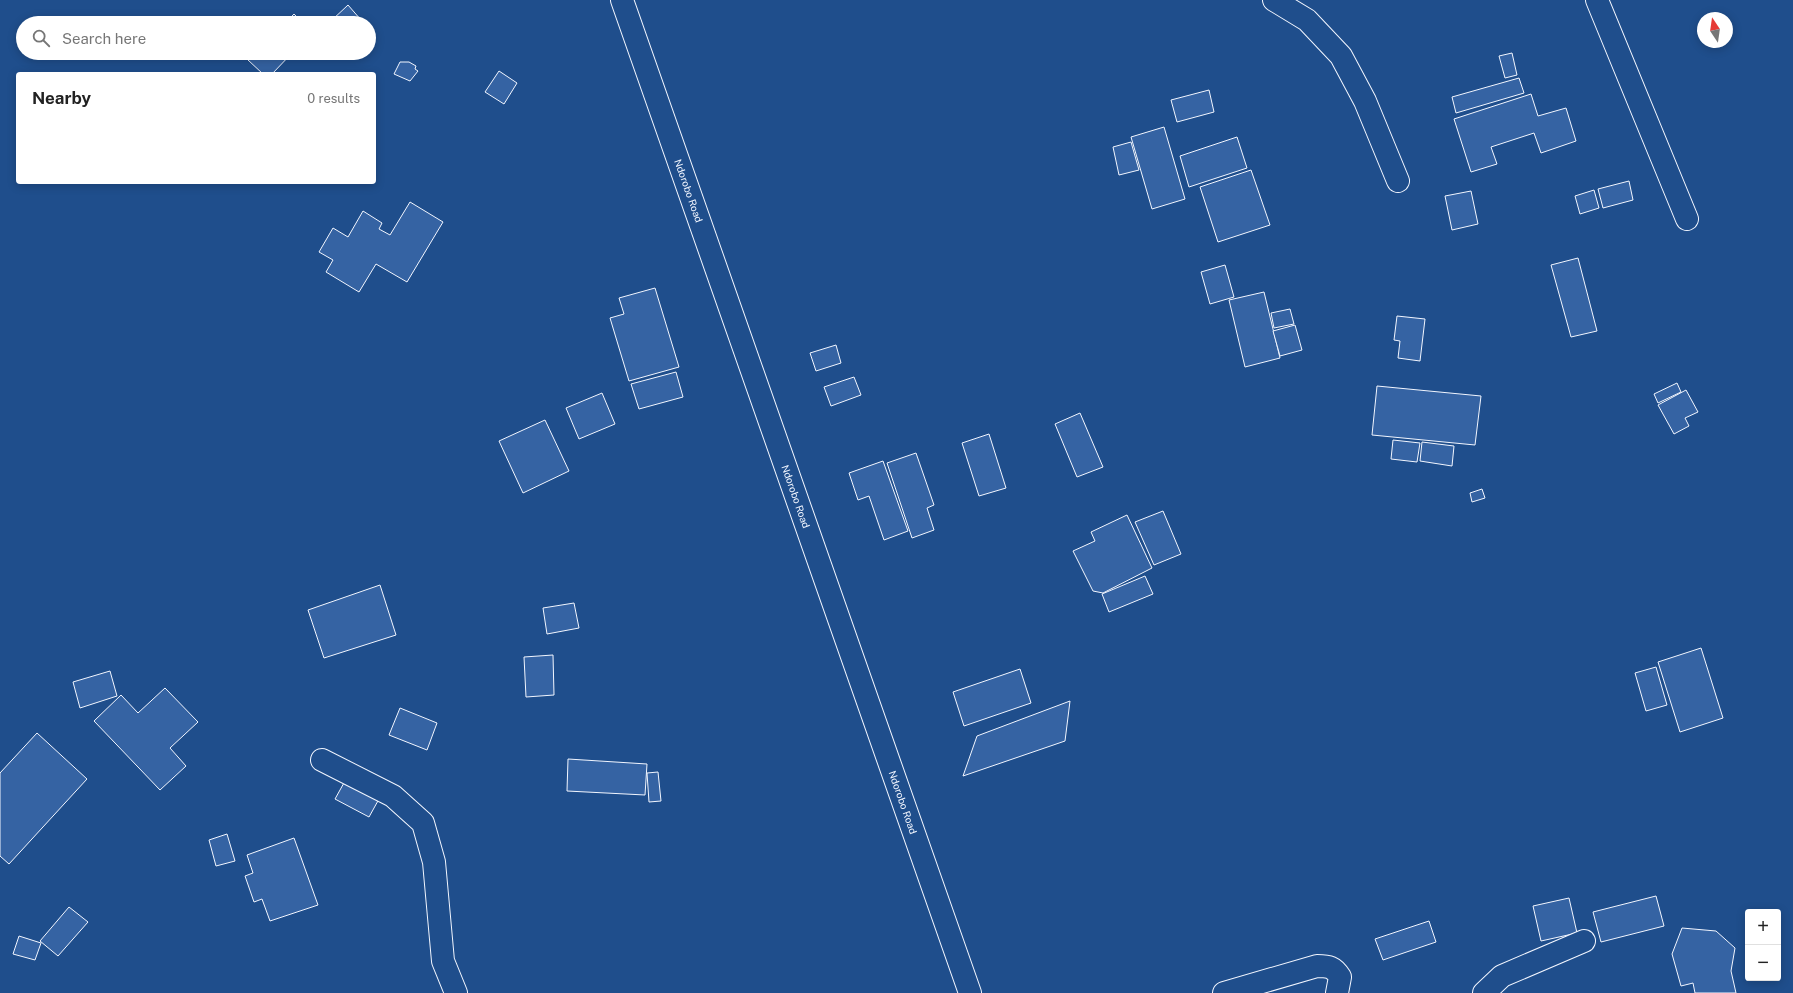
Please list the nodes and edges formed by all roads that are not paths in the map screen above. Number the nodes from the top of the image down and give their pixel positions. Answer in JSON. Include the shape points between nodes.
{"nodes":[{"id":1,"x":622,"y":0,"type":"edge"},
{"id":2,"x":1274,"y":0,"type":"edge"},
{"id":3,"x":1596,"y":0,"type":"edge"},
{"id":4,"x":1398,"y":181,"type":"dead end"},
{"id":5,"x":1687,"y":219,"type":"dead end"},
{"id":6,"x":322,"y":760,"type":"dead end"},
{"id":7,"x":1584,"y":941,"type":"dead end"},
{"id":8,"x":456,"y":993,"type":"edge"},
{"id":9,"x":970,"y":993,"type":"edge"},
{"id":10,"x":1224,"y":993,"type":"edge"},
{"id":11,"x":1337,"y":993,"type":"edge"},
{"id":12,"x":1484,"y":993,"type":"edge"}],
"edges":[{"from":1,"to":9,"type":"street","name":"Ndorobo Road"},
{"from":2,"to":4,"type":"street","via":[[1306,20],[1341,56],[1365,101]]},
{"from":3,"to":5,"type":"street"},
{"from":6,"to":8,"type":"street","via":[[393,796],[423,823],[434,862],[443,961]]},
{"from":7,"to":12,"type":"street","via":[[1502,976]]},
{"from":10,"to":11,"type":"street","via":[[1317,966],[1330,966],[1337,971],[1340,977]]}]}
